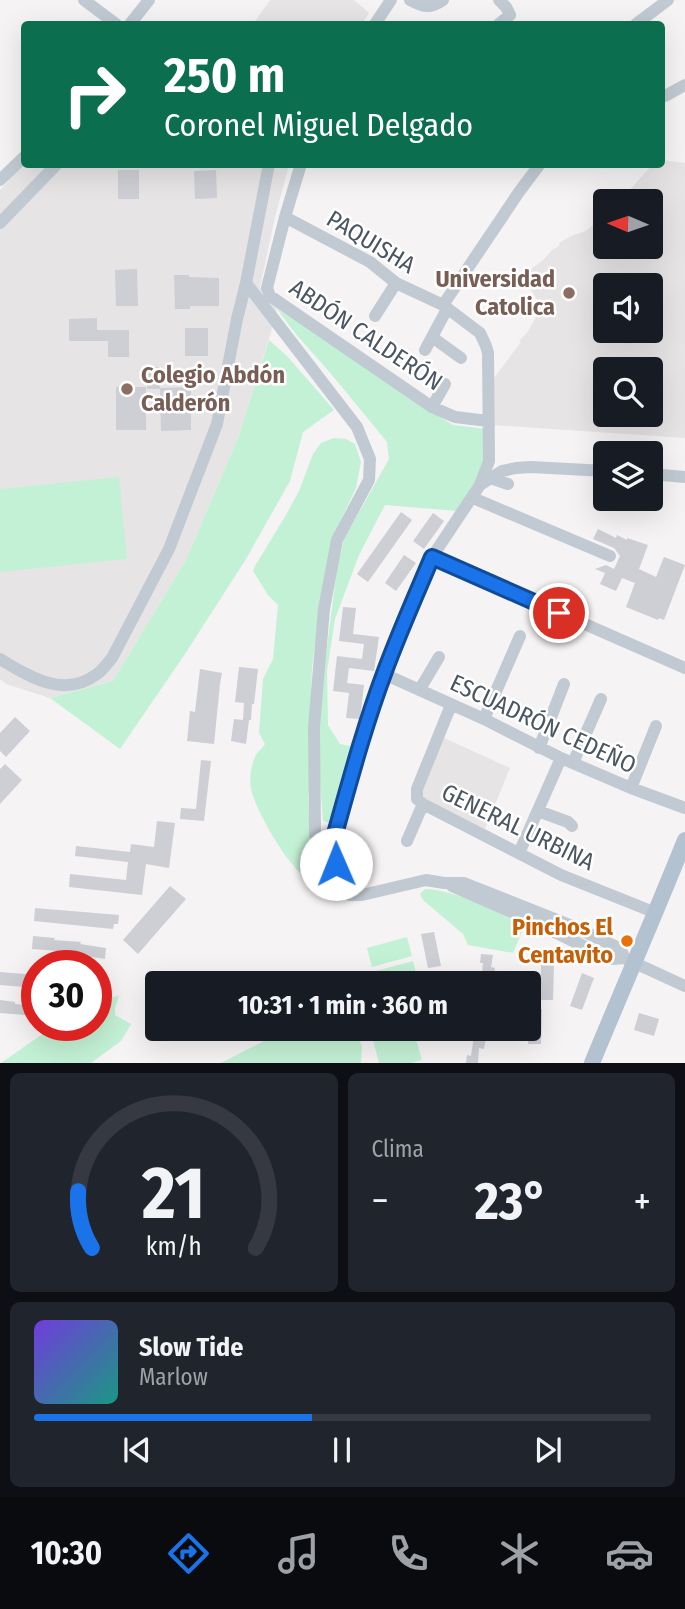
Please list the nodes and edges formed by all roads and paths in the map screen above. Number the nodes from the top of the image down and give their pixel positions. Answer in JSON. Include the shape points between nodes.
{"nodes":[{"id":1,"x":84,"y":0,"type":"edge"},
{"id":2,"x":149,"y":0,"type":"edge"},
{"id":3,"x":391,"y":0,"type":"edge"},
{"id":4,"x":410,"y":0,"type":"edge"},
{"id":5,"x":443,"y":0,"type":"edge"},
{"id":6,"x":499,"y":0,"type":"edge"},
{"id":7,"x":668,"y":0,"type":"edge"},
{"id":8,"x":112,"y":21,"type":"edge"},
{"id":9,"x":132,"y":21,"type":"edge"},
{"id":10,"x":377,"y":21,"type":"edge"},
{"id":11,"x":503,"y":21,"type":"edge"},
{"id":12,"x":640,"y":21,"type":"edge"},
{"id":13,"x":685,"y":85,"type":"edge"},
{"id":14,"x":665,"y":96,"type":"edge"},
{"id":15,"x":21,"y":160,"type":"edge"},
{"id":16,"x":53,"y":168,"type":"edge"},
{"id":17,"x":268,"y":168,"type":"edge"},
{"id":18,"x":300,"y":168,"type":"edge"},
{"id":19,"x":537,"y":168,"type":"edge"},
{"id":20,"x":0,"y":180,"type":"edge"},
{"id":21,"x":285,"y":217,"type":"junction"},
{"id":22,"x":0,"y":223,"type":"edge"},
{"id":23,"x":246,"y":283,"type":"junction"},
{"id":24,"x":396,"y":283,"type":"junction"},
{"id":25,"x":445,"y":307,"type":"junction"},
{"id":26,"x":375,"y":316,"type":"dead end"},
{"id":27,"x":432,"y":337,"type":"junction"},
{"id":28,"x":425,"y":350,"type":"dead end"},
{"id":29,"x":461,"y":358,"type":"dead end"},
{"id":30,"x":445,"y":384,"type":"dead end"},
{"id":31,"x":432,"y":407,"type":"junction"},
{"id":32,"x":488,"y":421,"type":"junction"},
{"id":33,"x":593,"y":470,"type":"edge"},
{"id":34,"x":663,"y":475,"type":"edge"},
{"id":35,"x":685,"y":477,"type":"edge"},
{"id":36,"x":491,"y":478,"type":"junction"},
{"id":37,"x":508,"y":484,"type":"dead end"},
{"id":38,"x":472,"y":498,"type":"junction"},
{"id":39,"x":610,"y":556,"type":"dead end"},
{"id":40,"x":432,"y":557,"type":"junction"},
{"id":41,"x":520,"y":636,"type":"dead end"},
{"id":42,"x":439,"y":657,"type":"dead end"},
{"id":43,"x":0,"y":659,"type":"edge"},
{"id":44,"x":685,"y":668,"type":"edge"},
{"id":45,"x":384,"y":674,"type":"junction"},
{"id":46,"x":564,"y":684,"type":"dead end"},
{"id":47,"x":420,"y":690,"type":"junction"},
{"id":48,"x":601,"y":699,"type":"dead end"},
{"id":49,"x":451,"y":705,"type":"junction"},
{"id":50,"x":484,"y":719,"type":"junction"},
{"id":51,"x":656,"y":726,"type":"dead end"},
{"id":52,"x":539,"y":748,"type":"junction"},
{"id":53,"x":567,"y":761,"type":"junction"},
{"id":54,"x":631,"y":788,"type":"junction"},
{"id":55,"x":423,"y":804,"type":"junction"},
{"id":56,"x":685,"y":808,"type":"edge"},
{"id":57,"x":538,"y":811,"type":"junction"},
{"id":58,"x":572,"y":826,"type":"dead end"},
{"id":59,"x":685,"y":840,"type":"edge"},
{"id":60,"x":407,"y":841,"type":"dead end"},
{"id":61,"x":519,"y":853,"type":"junction"},
{"id":62,"x":361,"y":876,"type":"dead end"},
{"id":63,"x":656,"y":913,"type":"junction"},
{"id":64,"x":629,"y":960,"type":"junction"},
{"id":65,"x":685,"y":986,"type":"edge"},
{"id":66,"x":592,"y":1063,"type":"edge"}],
"edges":[{"from":1,"to":8,"type":"street"},
{"from":2,"to":9,"type":"street"},
{"from":3,"to":10,"type":"street"},
{"from":4,"to":5,"type":"street","via":[[427,7]]},
{"from":6,"to":11,"type":"street","via":[[510,15]]},
{"from":7,"to":12,"type":"street"},
{"from":13,"to":14,"type":"street"},
{"from":15,"to":20,"type":"street"},
{"from":16,"to":22,"type":"street"},
{"from":17,"to":23,"type":"street"},
{"from":18,"to":21,"type":"street","name":"ABDÓN CALDERÓN"},
{"from":19,"to":25,"type":"street"},
{"from":21,"to":24,"type":"street","name":"PAQUISHA","via":[[369,262]]},
{"from":21,"to":31,"type":"street","name":"ABDÓN CALDERÓN","via":[[267,288],[270,296]]},
{"from":23,"to":43,"type":"street","via":[[217,424],[169,549],[112,658],[79,685],[32,678]]},
{"from":23,"to":64,"type":"street","via":[[357,426],[370,459],[369,480],[337,540],[324,609],[314,727],[315,834],[327,880],[350,895],[426,880],[444,883],[602,955]]},
{"from":24,"to":25,"type":"street","name":"PAQUISHA"},
{"from":24,"to":26,"type":"street"},
{"from":25,"to":27,"type":"street"},
{"from":25,"to":32,"type":"street","name":"PAQUISHA","via":[[480,333],[486,346]]},
{"from":27,"to":28,"type":"street"},
{"from":27,"to":29,"type":"street"},
{"from":30,"to":31,"type":"street"},
{"from":31,"to":32,"type":"street","name":"ABDÓN CALDERÓN","via":[[454,417]]},
{"from":32,"to":36,"type":"street","name":"PAQUISHA"},
{"from":33,"to":36,"type":"street","via":[[531,467]]},
{"from":34,"to":35,"type":"street"},
{"from":36,"to":37,"type":"street"},
{"from":36,"to":38,"type":"street"},
{"from":38,"to":39,"type":"street"},
{"from":38,"to":40,"type":"street"},
{"from":40,"to":44,"type":"street"},
{"from":40,"to":45,"type":"street"},
{"from":41,"to":50,"type":"street"},
{"from":42,"to":47,"type":"street"},
{"from":45,"to":47,"type":"street","name":"ESCUADRÓN CEDEÑO"},
{"from":45,"to":62,"type":"street","via":[[333,841],[336,864],[350,875]]},
{"from":46,"to":52,"type":"street"},
{"from":47,"to":49,"type":"street","name":"ESCUADRÓN CEDEÑO"},
{"from":48,"to":53,"type":"street"},
{"from":49,"to":50,"type":"street","name":"ESCUADRÓN CEDEÑO"},
{"from":49,"to":55,"type":"street","name":"GENERAL URBINA","via":[[417,789],[417,799]]},
{"from":50,"to":52,"type":"street","name":"ESCUADRÓN CEDEÑO"},
{"from":51,"to":54,"type":"street"},
{"from":52,"to":53,"type":"street","name":"ESCUADRÓN CEDEÑO"},
{"from":53,"to":54,"type":"street","name":"ESCUADRÓN CEDEÑO"},
{"from":53,"to":57,"type":"street"},
{"from":54,"to":56,"type":"street","name":"ESCUADRÓN CEDEÑO"},
{"from":55,"to":60,"type":"street"},
{"from":55,"to":61,"type":"street","name":"GENERAL URBINA"},
{"from":57,"to":58,"type":"street"},
{"from":57,"to":61,"type":"street"},
{"from":59,"to":63,"type":"main road"},
{"from":61,"to":63,"type":"street","name":"GENERAL URBINA"},
{"from":63,"to":64,"type":"main road"},
{"from":64,"to":65,"type":"street"},
{"from":64,"to":66,"type":"main road"}]}
